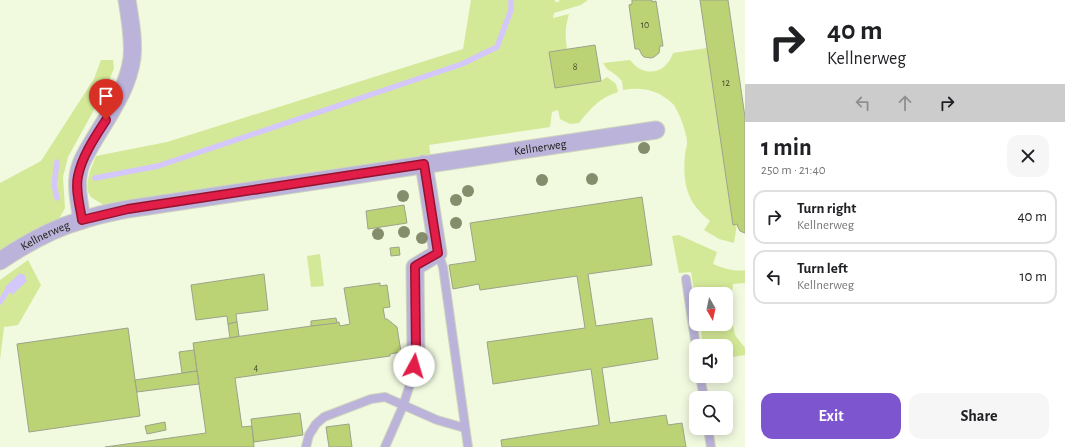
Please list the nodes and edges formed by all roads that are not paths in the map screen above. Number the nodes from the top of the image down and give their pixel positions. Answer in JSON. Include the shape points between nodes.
{"nodes":[{"id":1,"x":127,"y":0,"type":"edge"},
{"id":2,"x":656,"y":130,"type":"dead end"},
{"id":3,"x":424,"y":164,"type":"junction"},
{"id":4,"x":82,"y":220,"type":"junction"},
{"id":5,"x":438,"y":253,"type":"junction"},
{"id":6,"x":0,"y":261,"type":"edge"},
{"id":7,"x":686,"y":279,"type":"dead end"},
{"id":8,"x":695,"y":339,"type":"edge"},
{"id":9,"x":416,"y":354,"type":"joint"},
{"id":10,"x":403,"y":406,"type":"junction"},
{"id":11,"x":465,"y":428,"type":"junction"},
{"id":12,"x":709,"y":435,"type":"edge"},
{"id":13,"x":306,"y":447,"type":"edge"},
{"id":14,"x":385,"y":447,"type":"edge"},
{"id":15,"x":468,"y":447,"type":"edge"},
{"id":16,"x":711,"y":447,"type":"edge"}],
"edges":[{"from":1,"to":4,"type":"street","via":[[132,58],[120,96],[83,159],[77,189]]},
{"from":2,"to":3,"type":"street","name":"Kellnerweg"},
{"from":3,"to":4,"type":"street","name":"Kellnerweg","via":[[128,209]]},
{"from":3,"to":5,"type":"street"},
{"from":4,"to":6,"type":"street","name":"Kellnerweg","via":[[54,230]]},
{"from":5,"to":9,"type":"street","via":[[415,266]]},
{"from":5,"to":11,"type":"lane","via":[[443,267]]},
{"from":7,"to":8,"type":"lane"},
{"from":9,"to":10,"type":"lane"},
{"from":10,"to":11,"type":"lane"},
{"from":10,"to":13,"type":"lane","via":[[385,397],[371,399],[324,417],[309,434]]},
{"from":10,"to":14,"type":"lane"},
{"from":11,"to":15,"type":"lane"},
{"from":12,"to":16,"type":"lane"}]}
